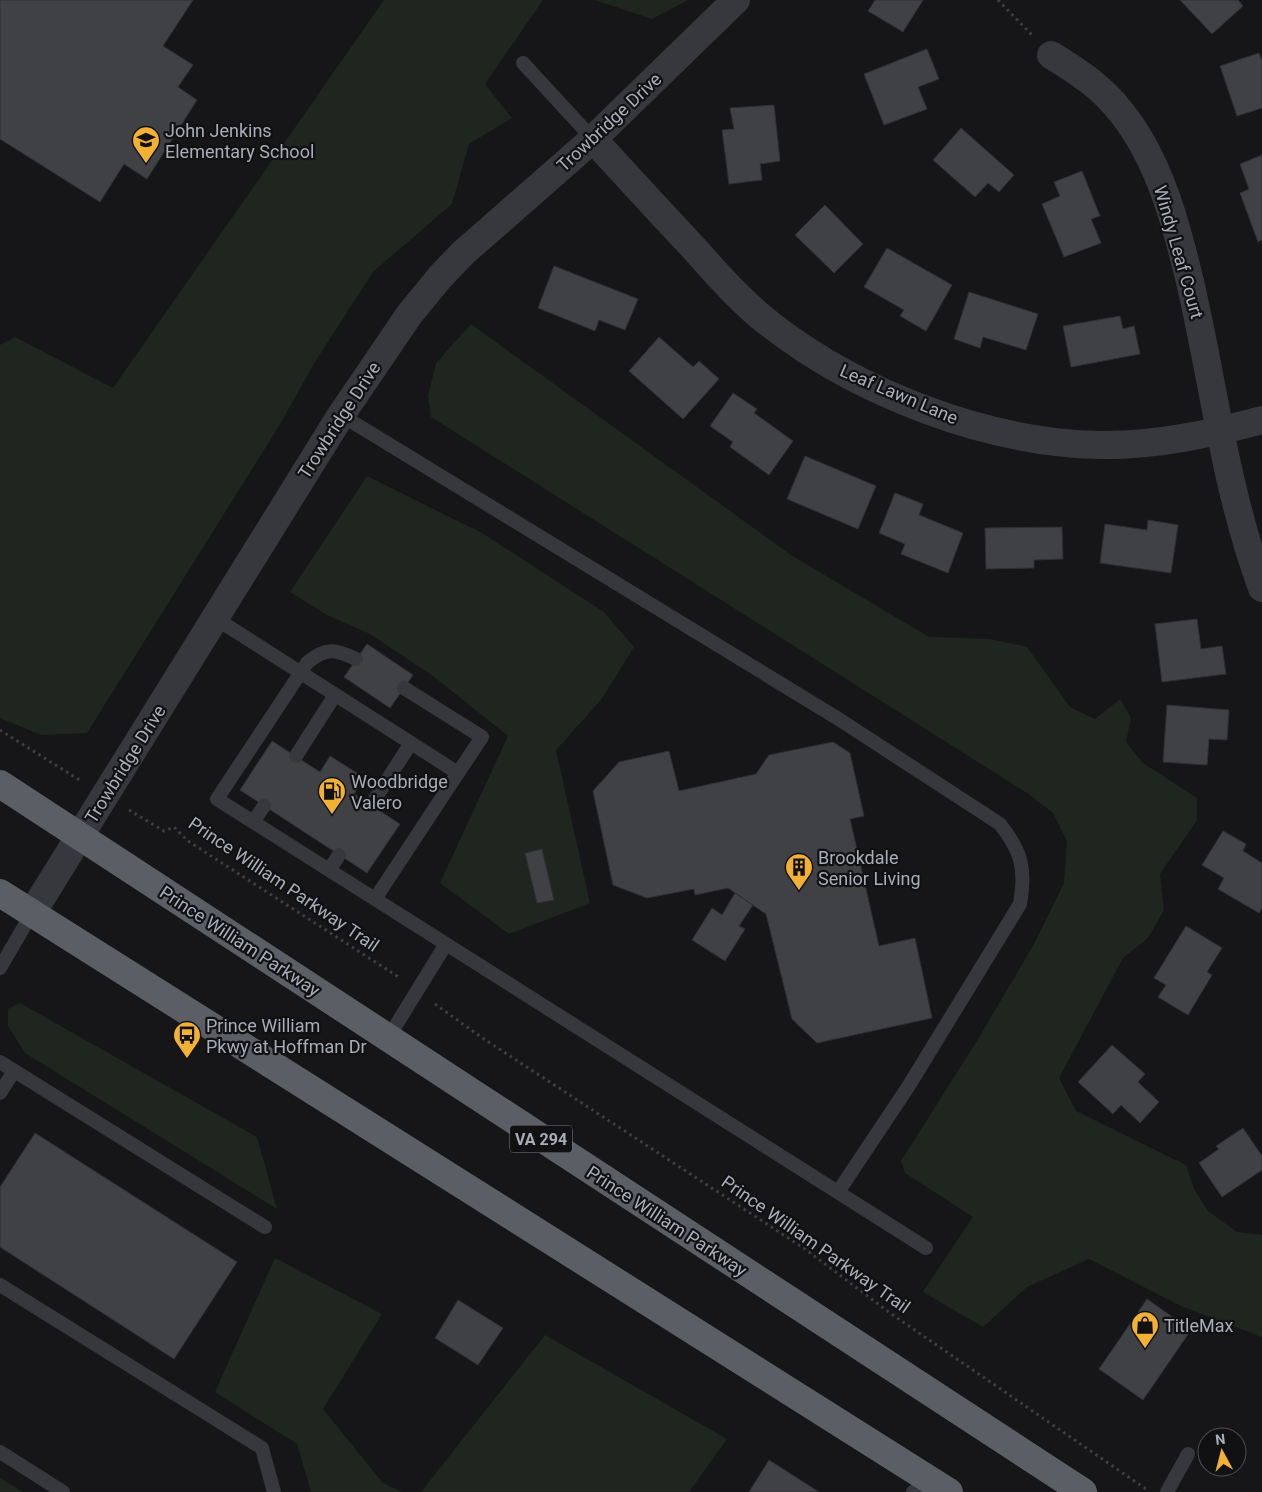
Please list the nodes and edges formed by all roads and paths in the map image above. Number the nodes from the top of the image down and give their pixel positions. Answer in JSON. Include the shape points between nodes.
{"nodes":[{"id":1,"x":736,"y":0,"type":"edge"},
{"id":2,"x":998,"y":0,"type":"edge"},
{"id":3,"x":1051,"y":55,"type":"joint"},
{"id":4,"x":523,"y":63,"type":"dead end"},
{"id":5,"x":593,"y":139,"type":"junction"},
{"id":6,"x":341,"y":415,"type":"junction"},
{"id":7,"x":1262,"y":420,"type":"edge"},
{"id":8,"x":1220,"y":431,"type":"junction"},
{"id":9,"x":1262,"y":588,"type":"edge"},
{"id":10,"x":215,"y":618,"type":"junction"},
{"id":11,"x":356,"y":659,"type":"dead end"},
{"id":12,"x":300,"y":672,"type":"junction"},
{"id":13,"x":404,"y":688,"type":"dead end"},
{"id":14,"x":335,"y":695,"type":"junction"},
{"id":15,"x":0,"y":730,"type":"edge"},
{"id":16,"x":411,"y":743,"type":"junction"},
{"id":17,"x":296,"y":756,"type":"dead end"},
{"id":18,"x":54,"y":765,"type":"dead end"},
{"id":19,"x":458,"y":773,"type":"junction"},
{"id":20,"x":0,"y":784,"type":"edge"},
{"id":21,"x":264,"y":806,"type":"dead end"},
{"id":22,"x":371,"y":806,"type":"dead end"},
{"id":23,"x":253,"y":822,"type":"junction"},
{"id":24,"x":164,"y":831,"type":"dead end"},
{"id":25,"x":80,"y":836,"type":"junction"},
{"id":26,"x":339,"y":855,"type":"dead end"},
{"id":27,"x":329,"y":870,"type":"junction"},
{"id":28,"x":0,"y":893,"type":"edge"},
{"id":29,"x":375,"y":899,"type":"junction"},
{"id":30,"x":32,"y":914,"type":"junction"},
{"id":31,"x":446,"y":944,"type":"junction"},
{"id":32,"x":0,"y":968,"type":"edge"},
{"id":33,"x":388,"y":970,"type":"dead end"},
{"id":34,"x":461,"y":1023,"type":"dead end"},
{"id":35,"x":388,"y":1038,"type":"junction"},
{"id":36,"x":0,"y":1062,"type":"edge"},
{"id":37,"x":14,"y":1071,"type":"junction"},
{"id":38,"x":0,"y":1092,"type":"edge"},
{"id":39,"x":838,"y":1192,"type":"junction"},
{"id":40,"x":265,"y":1227,"type":"dead end"},
{"id":41,"x":926,"y":1248,"type":"dead end"},
{"id":42,"x":0,"y":1285,"type":"edge"},
{"id":43,"x":0,"y":1452,"type":"edge"},
{"id":44,"x":1188,"y":1454,"type":"dead end"},
{"id":45,"x":930,"y":1488,"type":"edge"},
{"id":46,"x":63,"y":1492,"type":"edge"},
{"id":47,"x":274,"y":1492,"type":"edge"},
{"id":48,"x":1083,"y":1492,"type":"edge"},
{"id":49,"x":1151,"y":1492,"type":"edge"},
{"id":50,"x":1167,"y":1492,"type":"edge"}],
"edges":[{"from":1,"to":5,"type":"street","name":"Trowbridge Drive"},
{"from":2,"to":3,"type":"path"},
{"from":3,"to":8,"type":"street","name":"Windy Leaf Court","via":[[1102,91],[1122,112],[1158,178],[1185,263]]},
{"from":4,"to":5,"type":"lane"},
{"from":5,"to":6,"type":"street","name":"Trowbridge Drive","via":[[440,277]]},
{"from":5,"to":8,"type":"street","name":"Leaf Lawn Lane","via":[[738,298],[809,352],[858,380],[923,408],[1041,440],[1100,445],[1160,442]]},
{"from":6,"to":10,"type":"street","name":"Trowbridge Drive"},
{"from":6,"to":39,"type":"lane","via":[[837,718],[1000,824],[1014,842],[1021,859],[1024,882],[1020,904],[908,1087]]},
{"from":7,"to":8,"type":"street","name":"Leaf Lawn Lane"},
{"from":8,"to":9,"type":"street","name":"Windy Leaf Court","via":[[1246,546]]},
{"from":10,"to":12,"type":"lane"},
{"from":10,"to":25,"type":"street","name":"Trowbridge Drive"},
{"from":11,"to":12,"type":"lane","via":[[340,651],[326,652],[316,656]]},
{"from":12,"to":14,"type":"lane"},
{"from":12,"to":23,"type":"lane","via":[[218,799]]},
{"from":13,"to":19,"type":"lane","via":[[482,738]]},
{"from":14,"to":16,"type":"lane"},
{"from":14,"to":17,"type":"lane"},
{"from":15,"to":18,"type":"path"},
{"from":16,"to":19,"type":"lane"},
{"from":16,"to":22,"type":"lane"},
{"from":19,"to":29,"type":"lane"},
{"from":20,"to":25,"type":"highway","name":"Prince William Parkway","number":"VA 294"},
{"from":21,"to":23,"type":"lane"},
{"from":23,"to":27,"type":"lane"},
{"from":24,"to":33,"type":"path","name":"Prince William Parkway Trail","via":[[174,827],[188,841]]},
{"from":25,"to":30,"type":"street","name":"Trowbridge Drive"},
{"from":25,"to":35,"type":"highway","name":"Prince William Parkway","number":"VA 294"},
{"from":26,"to":27,"type":"lane"},
{"from":27,"to":29,"type":"lane"},
{"from":28,"to":30,"type":"highway"},
{"from":29,"to":31,"type":"lane"},
{"from":30,"to":32,"type":"lane"},
{"from":30,"to":45,"type":"highway"},
{"from":31,"to":35,"type":"lane"},
{"from":31,"to":39,"type":"lane"},
{"from":34,"to":49,"type":"path","name":"Prince William Parkway Trail","via":[[804,1249],[890,1313]]},
{"from":35,"to":48,"type":"highway","name":"Prince William Parkway","number":"VA 294"},
{"from":36,"to":37,"type":"lane"},
{"from":37,"to":38,"type":"lane"},
{"from":37,"to":40,"type":"lane"},
{"from":39,"to":41,"type":"lane"},
{"from":42,"to":47,"type":"lane","via":[[262,1448]]},
{"from":43,"to":46,"type":"lane"},
{"from":44,"to":50,"type":"lane"}]}
